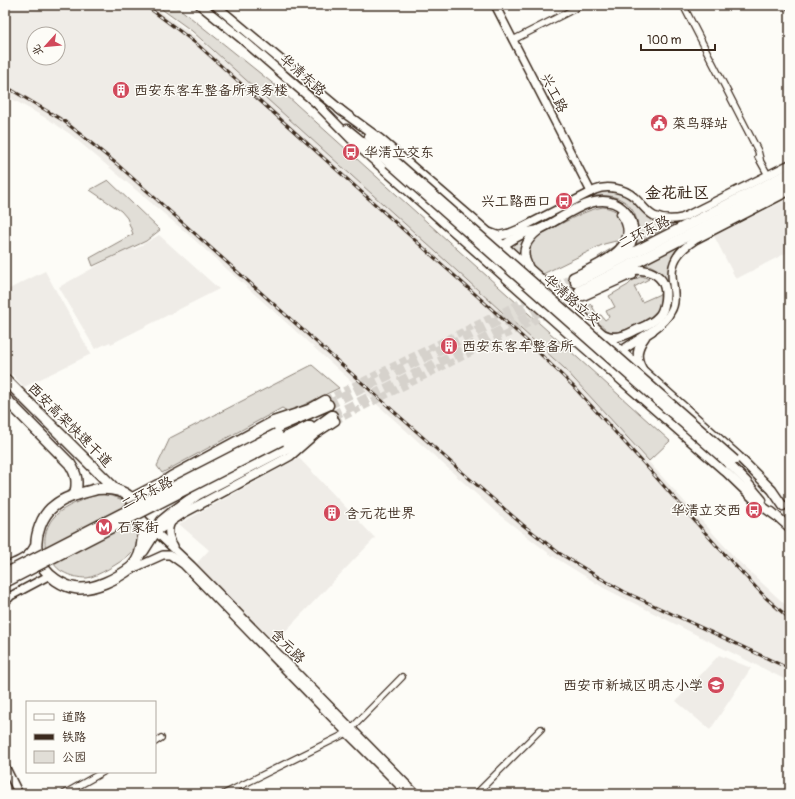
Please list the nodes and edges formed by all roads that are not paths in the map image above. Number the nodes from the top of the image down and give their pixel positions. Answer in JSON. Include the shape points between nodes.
{"nodes":[{"id":1,"x":200,"y":5,"type":"edge"},
{"id":2,"x":215,"y":5,"type":"edge"},
{"id":3,"x":495,"y":5,"type":"edge"},
{"id":4,"x":582,"y":5,"type":"edge"},
{"id":5,"x":683,"y":5,"type":"edge"},
{"id":6,"x":513,"y":40,"type":"junction"},
{"id":7,"x":318,"y":106,"type":"junction"},
{"id":8,"x":339,"y":109,"type":"junction"},
{"id":9,"x":746,"y":136,"type":"dead end"},
{"id":10,"x":760,"y":160,"type":"junction"},
{"id":11,"x":391,"y":161,"type":"junction"},
{"id":12,"x":790,"y":164,"type":"edge"},
{"id":13,"x":790,"y":174,"type":"edge"},
{"id":14,"x":768,"y":175,"type":"junction"},
{"id":15,"x":790,"y":183,"type":"edge"},
{"id":16,"x":790,"y":191,"type":"edge"},
{"id":17,"x":591,"y":192,"type":"junction"},
{"id":18,"x":554,"y":222,"type":"junction"},
{"id":19,"x":540,"y":229,"type":"junction"},
{"id":20,"x":504,"y":237,"type":"junction"},
{"id":21,"x":503,"y":245,"type":"junction"},
{"id":22,"x":480,"y":255,"type":"junction"},
{"id":23,"x":487,"y":261,"type":"junction"},
{"id":24,"x":612,"y":264,"type":"junction"},
{"id":25,"x":536,"y":275,"type":"junction"},
{"id":26,"x":543,"y":281,"type":"junction"},
{"id":27,"x":598,"y":282,"type":"junction"},
{"id":28,"x":578,"y":286,"type":"junction"},
{"id":29,"x":527,"y":296,"type":"junction"},
{"id":30,"x":664,"y":304,"type":"junction"},
{"id":31,"x":573,"y":308,"type":"junction"},
{"id":32,"x":558,"y":324,"type":"junction"},
{"id":33,"x":652,"y":331,"type":"junction"},
{"id":34,"x":600,"y":332,"type":"junction"},
{"id":35,"x":621,"y":351,"type":"junction"},
{"id":36,"x":607,"y":367,"type":"junction"},
{"id":37,"x":646,"y":374,"type":"junction"},
{"id":38,"x":5,"y":379,"type":"edge"},
{"id":39,"x":5,"y":398,"type":"edge"},
{"id":40,"x":327,"y":403,"type":"joint"},
{"id":41,"x":314,"y":412,"type":"junction"},
{"id":42,"x":334,"y":418,"type":"junction"},
{"id":43,"x":279,"y":437,"type":"junction"},
{"id":44,"x":732,"y":462,"type":"junction"},
{"id":45,"x":158,"y":485,"type":"junction"},
{"id":46,"x":116,"y":490,"type":"junction"},
{"id":47,"x":75,"y":495,"type":"junction"},
{"id":48,"x":131,"y":499,"type":"junction"},
{"id":49,"x":185,"y":503,"type":"junction"},
{"id":50,"x":783,"y":506,"type":"junction"},
{"id":51,"x":790,"y":512,"type":"edge"},
{"id":52,"x":776,"y":516,"type":"junction"},
{"id":53,"x":140,"y":518,"type":"junction"},
{"id":54,"x":171,"y":522,"type":"junction"},
{"id":55,"x":790,"y":528,"type":"edge"},
{"id":56,"x":155,"y":532,"type":"junction"},
{"id":57,"x":36,"y":540,"type":"junction"},
{"id":58,"x":178,"y":553,"type":"junction"},
{"id":59,"x":137,"y":560,"type":"junction"},
{"id":60,"x":5,"y":568,"type":"edge"},
{"id":61,"x":128,"y":570,"type":"junction"},
{"id":62,"x":5,"y":574,"type":"edge"},
{"id":63,"x":50,"y":576,"type":"junction"},
{"id":64,"x":5,"y":582,"type":"edge"},
{"id":65,"x":6,"y":598,"type":"edge"},
{"id":66,"x":402,"y":677,"type":"dead end"},
{"id":67,"x":541,"y":729,"type":"dead end"},
{"id":68,"x":350,"y":730,"type":"junction"},
{"id":69,"x":161,"y":738,"type":"dead end"},
{"id":70,"x":156,"y":741,"type":"edge"},
{"id":71,"x":5,"y":766,"type":"edge"},
{"id":72,"x":100,"y":773,"type":"edge"},
{"id":73,"x":19,"y":794,"type":"edge"},
{"id":74,"x":64,"y":794,"type":"edge"},
{"id":75,"x":224,"y":794,"type":"edge"},
{"id":76,"x":408,"y":794,"type":"edge"},
{"id":77,"x":416,"y":794,"type":"edge"},
{"id":78,"x":476,"y":794,"type":"edge"}],
"edges":[{"from":1,"to":7,"type":"main road","name":"华清东路"},
{"from":2,"to":8,"type":"main road","name":"华清东路"},
{"from":3,"to":6,"type":"main road","name":"兴工路"},
{"from":4,"to":6,"type":"street"},
{"from":5,"to":10,"type":"street","via":[[758,151]]},
{"from":6,"to":17,"type":"main road","name":"兴工路"},
{"from":7,"to":11,"type":"main road","name":"华清东路"},
{"from":7,"to":22,"type":"main road","via":[[358,146]]},
{"from":8,"to":11,"type":"main road","name":"华清东路"},
{"from":8,"to":20,"type":"main road","via":[[380,139],[484,229]]},
{"from":9,"to":10,"type":"street"},
{"from":10,"to":14,"type":"street"},
{"from":11,"to":44,"type":"main road","name":"华清路立交","bridge":true},
{"from":12,"to":14,"type":"main road"},
{"from":13,"to":24,"type":"highway","name":"二环东路"},
{"from":14,"to":17,"type":"main road","via":[[677,219],[655,216],[632,196],[618,189],[604,188]]},
{"from":15,"to":27,"type":"highway","name":"二环东路"},
{"from":16,"to":33,"type":"main road","via":[[695,240],[683,249],[675,259],[673,267],[672,310]]},
{"from":17,"to":20,"type":"main road"},
{"from":18,"to":19,"type":"main road"},
{"from":18,"to":24,"type":"main road","via":[[572,211],[594,203],[609,202],[622,208],[631,219],[633,232],[627,251]]},
{"from":18,"to":28,"type":"main road","via":[[603,205],[615,208],[626,224],[627,235],[623,246],[592,267]]},
{"from":19,"to":20,"type":"main road"},
{"from":19,"to":25,"type":"main road","via":[[529,240],[524,253],[528,265]]},
{"from":20,"to":21,"type":"main road"},
{"from":20,"to":22,"type":"main road"},
{"from":21,"to":23,"type":"main road"},
{"from":21,"to":25,"type":"main road"},
{"from":22,"to":23,"type":"main road"},
{"from":23,"to":29,"type":"main road"},
{"from":24,"to":28,"type":"highway","name":"二环东路"},
{"from":25,"to":26,"type":"main road"},
{"from":26,"to":29,"type":"main road","via":[[545,287],[535,296]]},
{"from":26,"to":31,"type":"main road"},
{"from":27,"to":28,"type":"highway","name":"二环东路"},
{"from":27,"to":30,"type":"main road","via":[[630,270],[651,272],[664,285]]},
{"from":28,"to":30,"type":"main road","via":[[641,275],[656,282]]},
{"from":29,"to":32,"type":"main road"},
{"from":30,"to":34,"type":"main road","via":[[657,318],[628,334],[612,338]]},
{"from":31,"to":32,"type":"main road","via":[[567,306],[557,316]]},
{"from":31,"to":34,"type":"main road"},
{"from":32,"to":36,"type":"main road"},
{"from":33,"to":35,"type":"main road"},
{"from":33,"to":37,"type":"main road","via":[[643,340],[637,353],[639,364]]},
{"from":34,"to":35,"type":"main road"},
{"from":35,"to":36,"type":"main road"},
{"from":35,"to":37,"type":"main road"},
{"from":36,"to":52,"type":"main road","via":[[759,504]]},
{"from":37,"to":50,"type":"main road","via":[[739,457],[772,490]]},
{"from":38,"to":46,"type":"highway","name":"西安高架快速干道"},
{"from":39,"to":47,"type":"highway","name":"西安高架快速干道","via":[[70,464],[77,479]]},
{"from":40,"to":41,"type":"highway"},
{"from":40,"to":45,"type":"main road","via":[[273,421]]},
{"from":41,"to":43,"type":"highway"},
{"from":41,"to":45,"type":"highway","via":[[275,428],[173,481]]},
{"from":42,"to":43,"type":"highway"},
{"from":42,"to":49,"type":"highway","via":[[292,445]]},
{"from":42,"to":54,"type":"main road","via":[[290,456]]},
{"from":43,"to":62,"type":"highway","name":"二环东路","bridge":true},
{"from":43,"to":64,"type":"highway","name":"二环东路","bridge":true},
{"from":44,"to":50,"type":"main road"},
{"from":44,"to":52,"type":"main road"},
{"from":45,"to":48,"type":"highway"},
{"from":46,"to":47,"type":"highway","via":[[97,489]]},
{"from":46,"to":48,"type":"highway"},
{"from":47,"to":57,"type":"highway","via":[[56,504],[47,513]]},
{"from":48,"to":53,"type":"highway"},
{"from":49,"to":54,"type":"main road"},
{"from":49,"to":56,"type":"highway","via":[[162,521]]},
{"from":50,"to":51,"type":"main road"},
{"from":52,"to":55,"type":"main road"},
{"from":53,"to":56,"type":"main road","name":"含元路"},
{"from":53,"to":59,"type":"highway","via":[[143,535]]},
{"from":54,"to":56,"type":"main road"},
{"from":54,"to":58,"type":"main road","via":[[169,534]]},
{"from":56,"to":58,"type":"main road","name":"含元路"},
{"from":56,"to":59,"type":"highway"},
{"from":57,"to":60,"type":"main road","via":[[28,555]]},
{"from":57,"to":63,"type":"highway","via":[[39,561]]},
{"from":58,"to":68,"type":"main road","name":"含元路"},
{"from":59,"to":61,"type":"highway"},
{"from":61,"to":63,"type":"highway","via":[[101,584],[84,588],[65,586]]},
{"from":61,"to":68,"type":"main road","name":"含元路","via":[[160,556],[173,557]]},
{"from":63,"to":65,"type":"main road"},
{"from":66,"to":68,"type":"street"},
{"from":67,"to":78,"type":"street"},
{"from":68,"to":75,"type":"street"},
{"from":68,"to":76,"type":"main road","name":"含元路"},
{"from":68,"to":77,"type":"main road","name":"含元路"},
{"from":69,"to":70,"type":"street"},
{"from":71,"to":73,"type":"main road"},
{"from":72,"to":74,"type":"street"}]}
